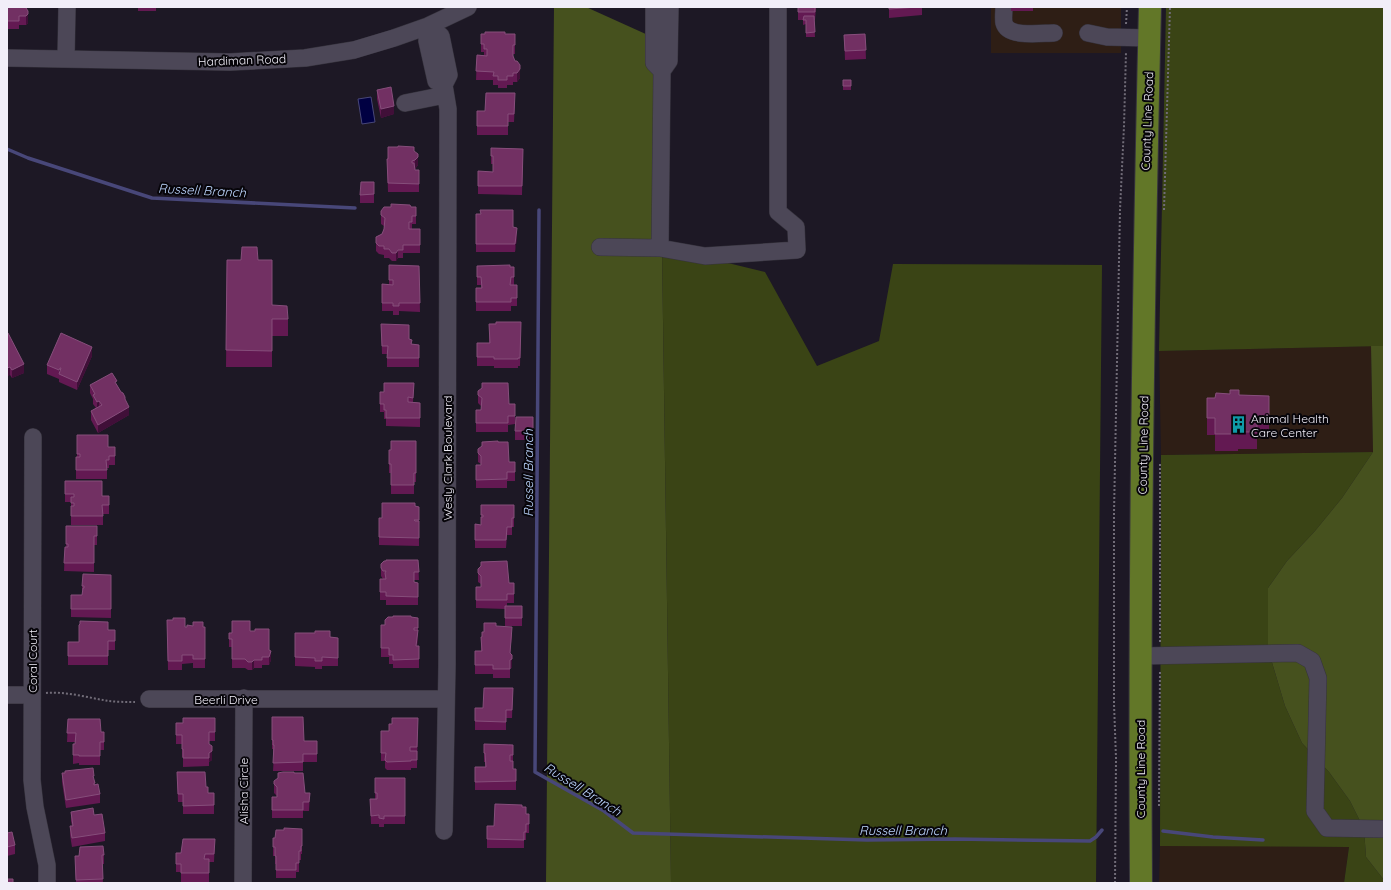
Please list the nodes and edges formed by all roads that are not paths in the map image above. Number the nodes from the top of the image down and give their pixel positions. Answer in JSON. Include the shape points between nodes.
{"nodes":[{"id":1,"x":67,"y":7,"type":"edge"},
{"id":2,"x":468,"y":7,"type":"edge"},
{"id":3,"x":654,"y":7,"type":"edge"},
{"id":4,"x":670,"y":7,"type":"edge"},
{"id":5,"x":778,"y":7,"type":"edge"},
{"id":6,"x":1004,"y":7,"type":"edge"},
{"id":7,"x":1150,"y":7,"type":"edge"},
{"id":8,"x":428,"y":26,"type":"junction"},
{"id":9,"x":1054,"y":33,"type":"dead end"},
{"id":10,"x":1088,"y":33,"type":"dead end"},
{"id":11,"x":1150,"y":38,"type":"junction"},
{"id":12,"x":7,"y":58,"type":"edge"},
{"id":13,"x":66,"y":59,"type":"junction"},
{"id":14,"x":662,"y":71,"type":"junction"},
{"id":15,"x":444,"y":90,"type":"junction"},
{"id":16,"x":405,"y":103,"type":"dead end"},
{"id":17,"x":600,"y":247,"type":"dead end"},
{"id":18,"x":660,"y":248,"type":"junction"},
{"id":19,"x":33,"y":437,"type":"dead end"},
{"id":20,"x":1150,"y":656,"type":"junction"},
{"id":21,"x":7,"y":696,"type":"edge"},
{"id":22,"x":32,"y":696,"type":"junction"},
{"id":23,"x":244,"y":698,"type":"junction"},
{"id":24,"x":149,"y":699,"type":"road end"},
{"id":25,"x":446,"y":699,"type":"junction"},
{"id":26,"x":1384,"y":829,"type":"edge"},
{"id":27,"x":444,"y":831,"type":"dead end"},
{"id":28,"x":47,"y":883,"type":"edge"},
{"id":29,"x":243,"y":883,"type":"edge"},
{"id":30,"x":1141,"y":883,"type":"edge"}],
"edges":[{"from":1,"to":13,"type":"street"},
{"from":2,"to":8,"type":"street","name":"Hardiman Road"},
{"from":3,"to":14,"type":"street","via":[[654,63]]},
{"from":4,"to":14,"type":"street","via":[[669,61]]},
{"from":5,"to":18,"type":"street","via":[[778,212],[796,226],[797,250],[705,256]]},
{"from":6,"to":9,"type":"street","via":[[1004,23],[1007,30],[1014,33]]},
{"from":7,"to":11,"type":"main road","name":"County Line Road"},
{"from":8,"to":13,"type":"street","name":"Hardiman Road","via":[[354,50],[304,58],[230,62]]},
{"from":8,"to":15,"type":"street","name":"Wesly Clark Boulevard","via":[[440,36],[449,75]]},
{"from":10,"to":11,"type":"street"},
{"from":11,"to":20,"type":"main road","name":"County Line Road","via":[[1146,187]]},
{"from":12,"to":13,"type":"street","name":"Hardiman Road"},
{"from":14,"to":18,"type":"street"},
{"from":15,"to":16,"type":"street"},
{"from":15,"to":25,"type":"street","name":"Wesly Clark Boulevard","via":[[448,109]]},
{"from":17,"to":18,"type":"street"},
{"from":19,"to":22,"type":"street","name":"Coral Court"},
{"from":20,"to":26,"type":"street","via":[[1298,653],[1312,661],[1318,678],[1315,811],[1327,828]]},
{"from":20,"to":30,"type":"main road","name":"County Line Road"},
{"from":21,"to":22,"type":"street"},
{"from":22,"to":28,"type":"street","name":"Coral Court","via":[[32,780],[47,865]]},
{"from":23,"to":24,"type":"street","name":"Beerli Drive"},
{"from":23,"to":25,"type":"street","name":"Beerli Drive"},
{"from":23,"to":29,"type":"street","name":"Alisha Circle"},
{"from":25,"to":27,"type":"street","name":"Wesly Clark Boulevard"}]}
